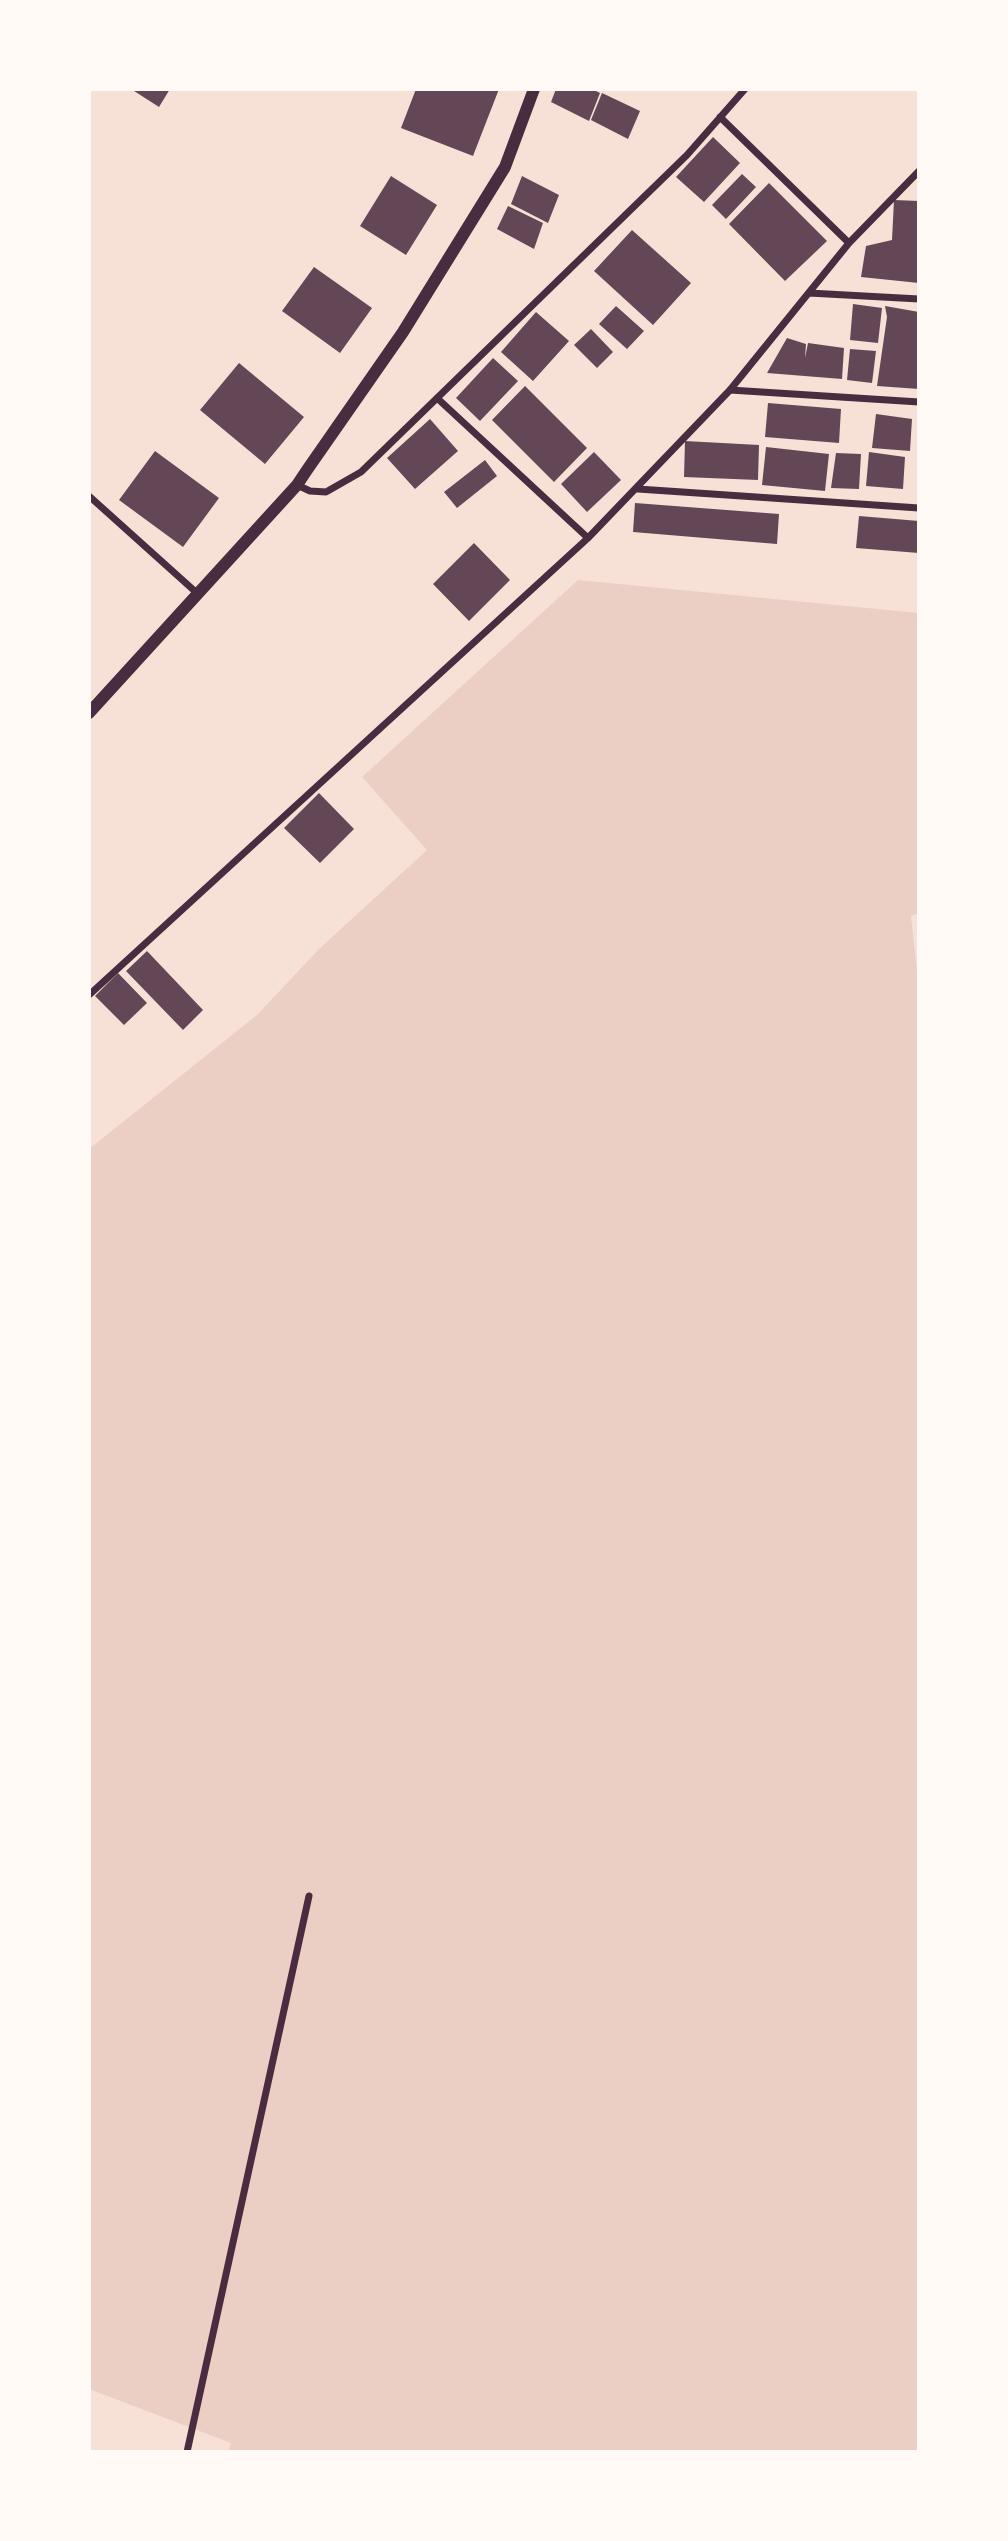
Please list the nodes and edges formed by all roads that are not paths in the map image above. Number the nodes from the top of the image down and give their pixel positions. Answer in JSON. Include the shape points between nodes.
{"nodes":[{"id":1,"x":534,"y":89,"type":"edge"},
{"id":2,"x":746,"y":89,"type":"edge"},
{"id":3,"x":720,"y":117,"type":"junction"},
{"id":4,"x":919,"y":171,"type":"edge"},
{"id":5,"x":849,"y":243,"type":"junction"},
{"id":6,"x":809,"y":293,"type":"junction"},
{"id":7,"x":919,"y":299,"type":"edge"},
{"id":8,"x":730,"y":390,"type":"junction"},
{"id":9,"x":437,"y":398,"type":"junction"},
{"id":10,"x":919,"y":402,"type":"edge"},
{"id":11,"x":297,"y":485,"type":"junction"},
{"id":12,"x":638,"y":489,"type":"junction"},
{"id":13,"x":89,"y":496,"type":"edge"},
{"id":14,"x":919,"y":508,"type":"edge"},
{"id":15,"x":588,"y":538,"type":"junction"},
{"id":16,"x":198,"y":594,"type":"junction"},
{"id":17,"x":89,"y":713,"type":"edge"},
{"id":18,"x":89,"y":995,"type":"edge"},
{"id":19,"x":309,"y":1896,"type":"dead end"},
{"id":20,"x":187,"y":2452,"type":"edge"}],
"edges":[{"from":1,"to":11,"type":"street","via":[[505,167],[404,332]]},
{"from":2,"to":3,"type":"street"},
{"from":3,"to":5,"type":"street"},
{"from":3,"to":9,"type":"street","via":[[687,155]]},
{"from":4,"to":5,"type":"street"},
{"from":5,"to":6,"type":"street"},
{"from":6,"to":7,"type":"street"},
{"from":6,"to":8,"type":"street"},
{"from":8,"to":10,"type":"street"},
{"from":8,"to":12,"type":"street"},
{"from":9,"to":11,"type":"street","via":[[361,472],[326,492]]},
{"from":9,"to":15,"type":"street"},
{"from":11,"to":16,"type":"street"},
{"from":12,"to":14,"type":"street"},
{"from":12,"to":15,"type":"street"},
{"from":13,"to":16,"type":"street"},
{"from":15,"to":18,"type":"street"},
{"from":16,"to":17,"type":"street"},
{"from":19,"to":20,"type":"street"}]}
